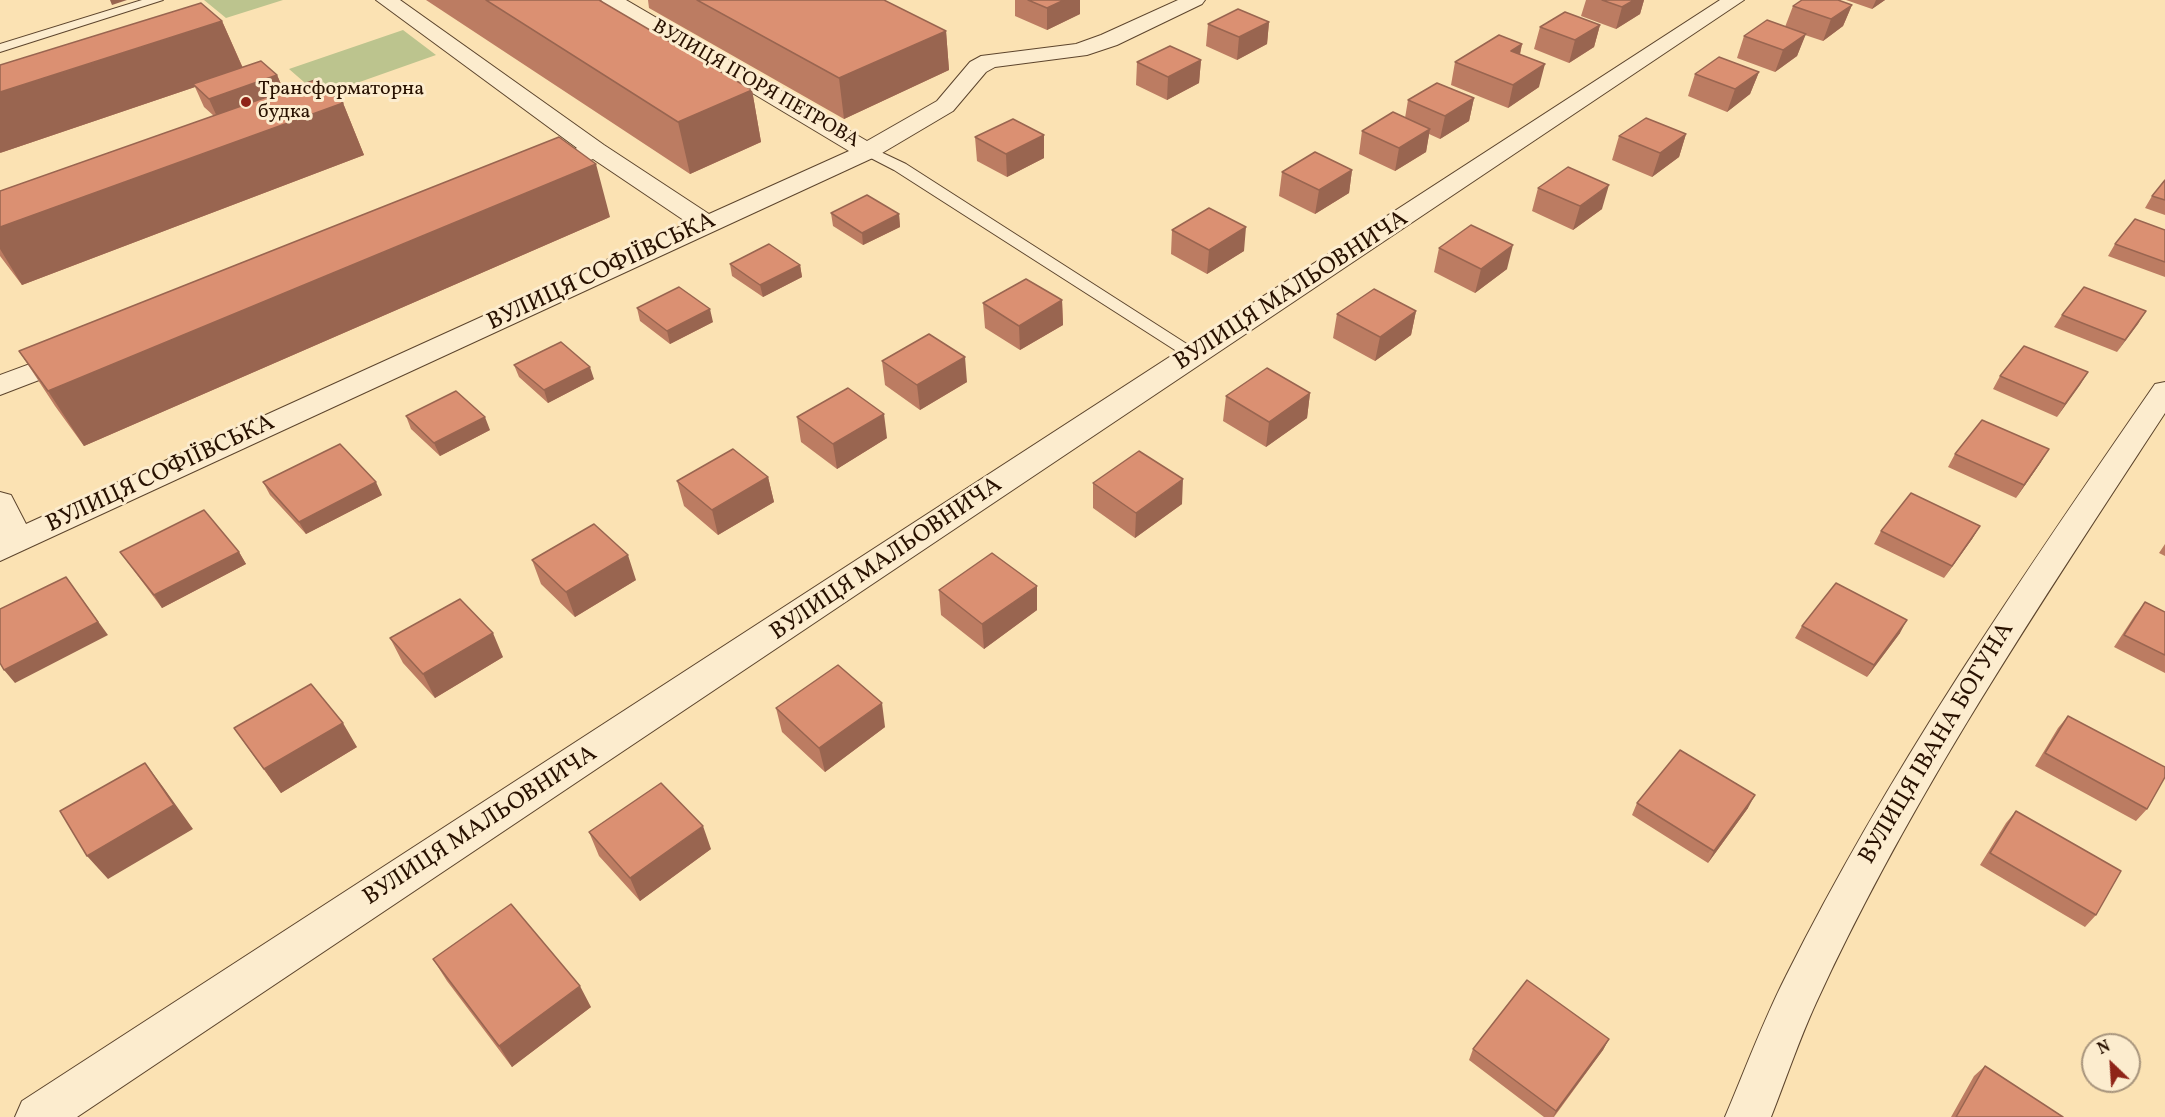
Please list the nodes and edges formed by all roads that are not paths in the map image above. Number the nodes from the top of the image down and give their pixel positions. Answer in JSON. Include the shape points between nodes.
{"nodes":[{"id":1,"x":156,"y":0,"type":"edge"},
{"id":2,"x":386,"y":0,"type":"edge"},
{"id":3,"x":1195,"y":0,"type":"edge"},
{"id":4,"x":1734,"y":0,"type":"edge"},
{"id":5,"x":627,"y":3,"type":"edge"},
{"id":6,"x":0,"y":48,"type":"edge"},
{"id":7,"x":595,"y":150,"type":"junction"},
{"id":8,"x":868,"y":151,"type":"junction"},
{"id":9,"x":518,"y":180,"type":"edge"},
{"id":10,"x":708,"y":225,"type":"junction"},
{"id":11,"x":99,"y":346,"type":"edge"},
{"id":12,"x":1195,"y":355,"type":"junction"},
{"id":13,"x":0,"y":386,"type":"edge"},
{"id":14,"x":2165,"y":391,"type":"edge"},
{"id":15,"x":0,"y":503,"type":"edge"},
{"id":16,"x":9,"y":545,"type":"edge"},
{"id":17,"x":38,"y":1117,"type":"edge"},
{"id":18,"x":1748,"y":1117,"type":"edge"}],
"edges":[{"from":1,"to":6,"type":"lane"},
{"from":2,"to":7,"type":"street"},
{"from":3,"to":8,"type":"street","name":"ВУЛИЦЯ СОФІЇВСЬКА","via":[[1079,50],[989,61],[978,67],[945,106]]},
{"from":4,"to":12,"type":"street","name":"ВУЛИЦЯ МАЛЬОВНИЧА"},
{"from":5,"to":8,"type":"street","name":"ВУЛИЦЯ ІГОРЯ ПЕТРОВА","via":[[837,136]]},
{"from":7,"to":9,"type":"street"},
{"from":7,"to":10,"type":"street"},
{"from":8,"to":10,"type":"street","name":"ВУЛИЦЯ СОФІЇВСЬКА"},
{"from":8,"to":12,"type":"lane","via":[[900,167]]},
{"from":10,"to":16,"type":"street","name":"ВУЛИЦЯ СОФІЇВСЬКА"},
{"from":11,"to":13,"type":"street"},
{"from":12,"to":17,"type":"street","name":"ВУЛИЦЯ МАЛЬОВНИЧА"},
{"from":14,"to":18,"type":"street","name":"ВУЛИЦЯ ІВАНА БОГУНА","via":[[2027,596],[1889,822],[1807,977]]},
{"from":15,"to":16,"type":"street"}]}
